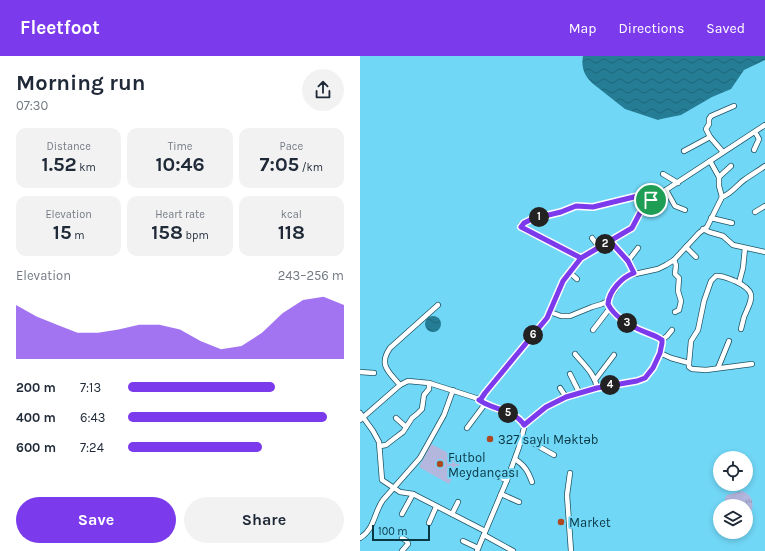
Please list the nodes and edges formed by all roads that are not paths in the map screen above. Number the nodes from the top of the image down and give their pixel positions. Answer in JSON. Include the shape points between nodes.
{"nodes":[{"id":1,"x":734,"y":106,"type":"dead end"},
{"id":2,"x":765,"y":125,"type":"edge"},
{"id":3,"x":755,"y":132,"type":"junction"},
{"id":4,"x":710,"y":137,"type":"junction"},
{"id":5,"x":754,"y":150,"type":"dead end"},
{"id":6,"x":684,"y":151,"type":"dead end"},
{"id":7,"x":723,"y":152,"type":"junction"},
{"id":8,"x":710,"y":161,"type":"junction"},
{"id":9,"x":731,"y":166,"type":"dead end"},
{"id":10,"x":765,"y":166,"type":"edge"},
{"id":11,"x":663,"y":174,"type":"dead end"},
{"id":12,"x":720,"y":177,"type":"junction"},
{"id":13,"x":678,"y":183,"type":"junction"},
{"id":14,"x":666,"y":190,"type":"junction"},
{"id":15,"x":722,"y":197,"type":"junction"},
{"id":16,"x":651,"y":200,"type":"junction"},
{"id":17,"x":765,"y":206,"type":"edge"},
{"id":18,"x":685,"y":210,"type":"dead end"},
{"id":19,"x":755,"y":212,"type":"dead end"},
{"id":20,"x":711,"y":218,"type":"junction"},
{"id":21,"x":732,"y":223,"type":"dead end"},
{"id":22,"x":703,"y":229,"type":"junction"},
{"id":23,"x":592,"y":238,"type":"dead end"},
{"id":24,"x":610,"y":241,"type":"junction"},
{"id":25,"x":599,"y":247,"type":"junction"},
{"id":26,"x":686,"y":247,"type":"junction"},
{"id":27,"x":638,"y":248,"type":"dead end"},
{"id":28,"x":745,"y":248,"type":"junction"},
{"id":29,"x":765,"y":252,"type":"edge"},
{"id":30,"x":696,"y":256,"type":"dead end"},
{"id":31,"x":581,"y":258,"type":"junction"},
{"id":32,"x":674,"y":260,"type":"junction"},
{"id":33,"x":628,"y":261,"type":"junction"},
{"id":34,"x":569,"y":272,"type":"junction"},
{"id":35,"x":634,"y":273,"type":"junction"},
{"id":36,"x":577,"y":279,"type":"dead end"},
{"id":37,"x":739,"y":283,"type":"junction"},
{"id":38,"x":608,"y":301,"type":"junction"},
{"id":39,"x":438,"y":305,"type":"dead end"},
{"id":40,"x":610,"y":308,"type":"junction"},
{"id":41,"x":550,"y":312,"type":"junction"},
{"id":42,"x":675,"y":312,"type":"dead end"},
{"id":43,"x":741,"y":329,"type":"dead end"},
{"id":44,"x":593,"y":330,"type":"dead end"},
{"id":45,"x":672,"y":330,"type":"dead end"},
{"id":46,"x":662,"y":340,"type":"junction"},
{"id":47,"x":728,"y":341,"type":"dead end"},
{"id":48,"x":660,"y":353,"type":"junction"},
{"id":49,"x":574,"y":354,"type":"dead end"},
{"id":50,"x":614,"y":355,"type":"dead end"},
{"id":51,"x":689,"y":363,"type":"junction"},
{"id":52,"x":752,"y":364,"type":"dead end"},
{"id":53,"x":718,"y":368,"type":"junction"},
{"id":54,"x":360,"y":372,"type":"edge"},
{"id":55,"x":374,"y":373,"type":"dead end"},
{"id":56,"x":570,"y":374,"type":"dead end"},
{"id":57,"x":596,"y":380,"type":"junction"},
{"id":58,"x":429,"y":383,"type":"junction"},
{"id":59,"x":400,"y":385,"type":"junction"},
{"id":60,"x":560,"y":388,"type":"dead end"},
{"id":61,"x":597,"y":388,"type":"junction"},
{"id":62,"x":453,"y":390,"type":"junction"},
{"id":63,"x":579,"y":392,"type":"junction"},
{"id":64,"x":566,"y":397,"type":"junction"},
{"id":65,"x":479,"y":400,"type":"junction"},
{"id":66,"x":485,"y":404,"type":"junction"},
{"id":67,"x":361,"y":416,"type":"edge"},
{"id":68,"x":396,"y":418,"type":"dead end"},
{"id":69,"x":524,"y":425,"type":"junction"},
{"id":70,"x":406,"y":427,"type":"junction"},
{"id":71,"x":467,"y":428,"type":"dead end"},
{"id":72,"x":522,"y":437,"type":"junction"},
{"id":73,"x":380,"y":446,"type":"junction"},
{"id":74,"x":554,"y":455,"type":"dead end"},
{"id":75,"x":515,"y":459,"type":"junction"},
{"id":76,"x":570,"y":473,"type":"dead end"},
{"id":77,"x":482,"y":475,"type":"dead end"},
{"id":78,"x":507,"y":480,"type":"junction"},
{"id":79,"x":532,"y":482,"type":"dead end"},
{"id":80,"x":393,"y":489,"type":"junction"},
{"id":81,"x":413,"y":494,"type":"junction"},
{"id":82,"x":501,"y":494,"type":"junction"},
{"id":83,"x":458,"y":502,"type":"dead end"},
{"id":84,"x":519,"y":502,"type":"dead end"},
{"id":85,"x":436,"y":507,"type":"junction"},
{"id":86,"x":402,"y":514,"type":"dead end"},
{"id":87,"x":452,"y":514,"type":"junction"},
{"id":88,"x":429,"y":523,"type":"dead end"},
{"id":89,"x":484,"y":533,"type":"junction"},
{"id":90,"x":360,"y":538,"type":"edge"},
{"id":91,"x":402,"y":538,"type":"dead end"},
{"id":92,"x":463,"y":541,"type":"dead end"},
{"id":93,"x":477,"y":549,"type":"edge"},
{"id":94,"x":402,"y":551,"type":"edge"},
{"id":95,"x":513,"y":551,"type":"edge"},
{"id":96,"x":571,"y":551,"type":"edge"}],
"edges":[{"from":1,"to":4,"type":"street","via":[[710,117],[706,129]]},
{"from":2,"to":3,"type":"street"},
{"from":3,"to":5,"type":"street","via":[[759,139]]},
{"from":3,"to":7,"type":"street"},
{"from":4,"to":6,"type":"street"},
{"from":4,"to":7,"type":"street"},
{"from":7,"to":8,"type":"street"},
{"from":8,"to":12,"type":"street"},
{"from":8,"to":13,"type":"street"},
{"from":9,"to":12,"type":"street"},
{"from":10,"to":15,"type":"street"},
{"from":11,"to":13,"type":"street"},
{"from":12,"to":15,"type":"street"},
{"from":13,"to":14,"type":"street"},
{"from":14,"to":16,"type":"street"},
{"from":14,"to":18,"type":"street","via":[[674,206]]},
{"from":15,"to":20,"type":"street"},
{"from":16,"to":24,"type":"street","via":[[643,207],[632,228]]},
{"from":16,"to":31,"type":"street","via":[[642,195],[593,207],[576,206],[538,217],[521,225],[525,230]]},
{"from":17,"to":19,"type":"street"},
{"from":20,"to":21,"type":"street"},
{"from":20,"to":22,"type":"street"},
{"from":22,"to":26,"type":"street"},
{"from":22,"to":28,"type":"street","via":[[723,236],[730,244]]},
{"from":23,"to":25,"type":"street"},
{"from":24,"to":25,"type":"street"},
{"from":24,"to":33,"type":"street"},
{"from":25,"to":31,"type":"street"},
{"from":26,"to":30,"type":"street"},
{"from":26,"to":32,"type":"street"},
{"from":27,"to":33,"type":"street"},
{"from":28,"to":29,"type":"street"},
{"from":28,"to":37,"type":"street"},
{"from":31,"to":34,"type":"street"},
{"from":32,"to":35,"type":"street","via":[[658,269]]},
{"from":32,"to":42,"type":"street","via":[[674,274],[679,278],[678,291],[681,301],[679,310]]},
{"from":33,"to":35,"type":"street"},
{"from":34,"to":36,"type":"street"},
{"from":34,"to":41,"type":"street"},
{"from":35,"to":38,"type":"street","via":[[622,279]]},
{"from":37,"to":43,"type":"street","via":[[748,289],[752,298]]},
{"from":37,"to":51,"type":"street","via":[[719,275],[711,281],[698,330],[691,341]]},
{"from":38,"to":40,"type":"street"},
{"from":38,"to":41,"type":"street","via":[[570,316]]},
{"from":39,"to":59,"type":"street","via":[[387,352],[385,368]]},
{"from":40,"to":44,"type":"street"},
{"from":40,"to":46,"type":"street","via":[[625,322]]},
{"from":41,"to":65,"type":"street"},
{"from":45,"to":46,"type":"street"},
{"from":46,"to":48,"type":"street"},
{"from":47,"to":53,"type":"street"},
{"from":48,"to":51,"type":"street"},
{"from":48,"to":61,"type":"street","via":[[651,372],[645,378]]},
{"from":49,"to":57,"type":"street"},
{"from":50,"to":57,"type":"street"},
{"from":51,"to":53,"type":"street","via":[[692,369]]},
{"from":52,"to":53,"type":"street"},
{"from":54,"to":55,"type":"street"},
{"from":56,"to":63,"type":"street"},
{"from":57,"to":61,"type":"street"},
{"from":58,"to":59,"type":"street","via":[[408,381]]},
{"from":58,"to":62,"type":"street"},
{"from":58,"to":70,"type":"street","via":[[422,409]]},
{"from":59,"to":67,"type":"street"},
{"from":60,"to":64,"type":"street"},
{"from":61,"to":63,"type":"street"},
{"from":62,"to":65,"type":"street"},
{"from":62,"to":80,"type":"street","via":[[444,414],[420,458]]},
{"from":63,"to":64,"type":"street"},
{"from":64,"to":69,"type":"street","via":[[546,407]]},
{"from":65,"to":66,"type":"street"},
{"from":66,"to":69,"type":"street","via":[[516,417]]},
{"from":66,"to":71,"type":"street"},
{"from":67,"to":73,"type":"street","via":[[377,437]]},
{"from":68,"to":70,"type":"street"},
{"from":69,"to":72,"type":"street"},
{"from":70,"to":73,"type":"street","via":[[386,445]]},
{"from":72,"to":74,"type":"street"},
{"from":72,"to":75,"type":"street"},
{"from":73,"to":80,"type":"street","via":[[382,480]]},
{"from":75,"to":78,"type":"street"},
{"from":75,"to":79,"type":"street","via":[[525,466]]},
{"from":76,"to":96,"type":"street","via":[[568,495]]},
{"from":77,"to":78,"type":"street","via":[[486,472]]},
{"from":78,"to":82,"type":"street"},
{"from":80,"to":81,"type":"street"},
{"from":80,"to":90,"type":"street","via":[[378,507],[367,532]]},
{"from":81,"to":85,"type":"street"},
{"from":81,"to":86,"type":"street"},
{"from":82,"to":84,"type":"street"},
{"from":82,"to":89,"type":"street"},
{"from":83,"to":87,"type":"street"},
{"from":85,"to":87,"type":"street"},
{"from":85,"to":88,"type":"street"},
{"from":87,"to":89,"type":"street"},
{"from":89,"to":93,"type":"street"},
{"from":89,"to":95,"type":"street"},
{"from":91,"to":94,"type":"street","via":[[408,544]]},
{"from":92,"to":93,"type":"street"}]}
